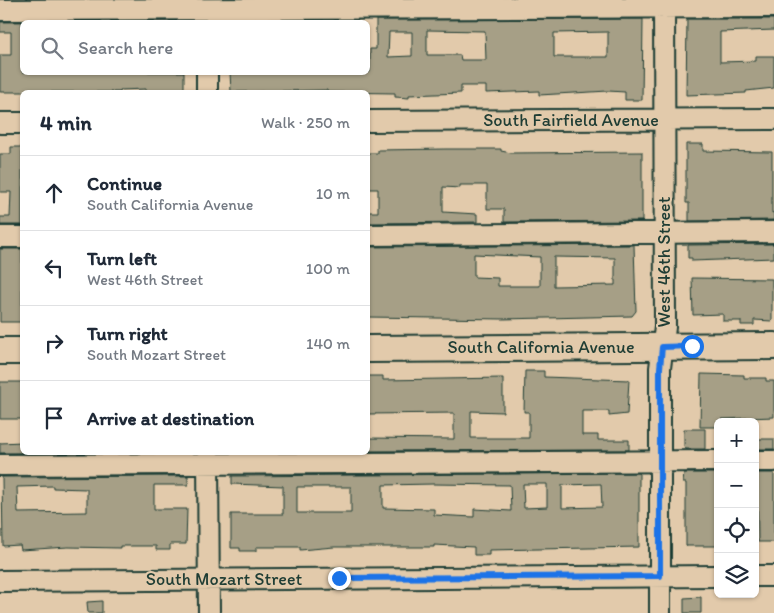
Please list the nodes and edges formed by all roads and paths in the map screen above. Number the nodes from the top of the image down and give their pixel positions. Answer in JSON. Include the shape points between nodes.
{"nodes":[{"id":1,"x":664,"y":4,"type":"edge"},
{"id":2,"x":774,"y":7,"type":"edge"},
{"id":3,"x":0,"y":10,"type":"edge"},
{"id":4,"x":206,"y":11,"type":"edge"},
{"id":5,"x":207,"y":75,"type":"edge"},
{"id":6,"x":207,"y":90,"type":"edge"},
{"id":7,"x":664,"y":119,"type":"junction"},
{"id":8,"x":774,"y":119,"type":"edge"},
{"id":9,"x":370,"y":121,"type":"edge"},
{"id":10,"x":0,"y":123,"type":"edge"},
{"id":11,"x":20,"y":123,"type":"edge"},
{"id":12,"x":664,"y":232,"type":"junction"},
{"id":13,"x":774,"y":232,"type":"edge"},
{"id":14,"x":370,"y":234,"type":"edge"},
{"id":15,"x":0,"y":237,"type":"edge"},
{"id":16,"x":20,"y":237,"type":"edge"},
{"id":17,"x":774,"y":346,"type":"edge"},
{"id":18,"x":662,"y":347,"type":"junction"},
{"id":19,"x":370,"y":349,"type":"edge"},
{"id":20,"x":0,"y":351,"type":"edge"},
{"id":21,"x":20,"y":351,"type":"edge"},
{"id":22,"x":208,"y":458,"type":"edge"},
{"id":23,"x":714,"y":461,"type":"edge"},
{"id":24,"x":759,"y":461,"type":"edge"},
{"id":25,"x":774,"y":461,"type":"edge"},
{"id":26,"x":660,"y":462,"type":"junction"},
{"id":27,"x":0,"y":465,"type":"edge"},
{"id":28,"x":660,"y":576,"type":"junction"},
{"id":29,"x":714,"y":576,"type":"edge"},
{"id":30,"x":759,"y":576,"type":"edge"},
{"id":31,"x":774,"y":576,"type":"edge"},
{"id":32,"x":208,"y":579,"type":"junction"},
{"id":33,"x":0,"y":581,"type":"edge"},
{"id":34,"x":209,"y":613,"type":"edge"},
{"id":35,"x":660,"y":613,"type":"edge"}],
"edges":[{"from":1,"to":2,"type":"street"},
{"from":1,"to":4,"type":"street"},
{"from":1,"to":7,"type":"street","name":"West 46th Street"},
{"from":3,"to":4,"type":"street"},
{"from":5,"to":6,"type":"street"},
{"from":7,"to":8,"type":"street","name":"South Fairfield Avenue"},
{"from":7,"to":9,"type":"street","name":"South Fairfield Avenue"},
{"from":7,"to":12,"type":"street","name":"West 46th Street"},
{"from":10,"to":11,"type":"street"},
{"from":12,"to":13,"type":"street"},
{"from":12,"to":14,"type":"street"},
{"from":12,"to":18,"type":"street","name":"West 46th Street","via":[[665,327]]},
{"from":15,"to":16,"type":"street"},
{"from":17,"to":18,"type":"main road","name":"South California Avenue"},
{"from":18,"to":19,"type":"main road","name":"South California Avenue"},
{"from":18,"to":26,"type":"street","name":"West 46th Street"},
{"from":20,"to":21,"type":"main road"},
{"from":22,"to":26,"type":"street"},
{"from":22,"to":27,"type":"street"},
{"from":22,"to":32,"type":"street"},
{"from":23,"to":26,"type":"street"},
{"from":24,"to":25,"type":"street"},
{"from":26,"to":28,"type":"street","name":"West 46th Street"},
{"from":28,"to":29,"type":"street","name":"South Mozart Street"},
{"from":28,"to":32,"type":"street","name":"South Mozart Street"},
{"from":28,"to":35,"type":"street","name":"West 46th Street"},
{"from":30,"to":31,"type":"street"},
{"from":32,"to":33,"type":"street","name":"South Mozart Street"},
{"from":32,"to":34,"type":"street"}]}
